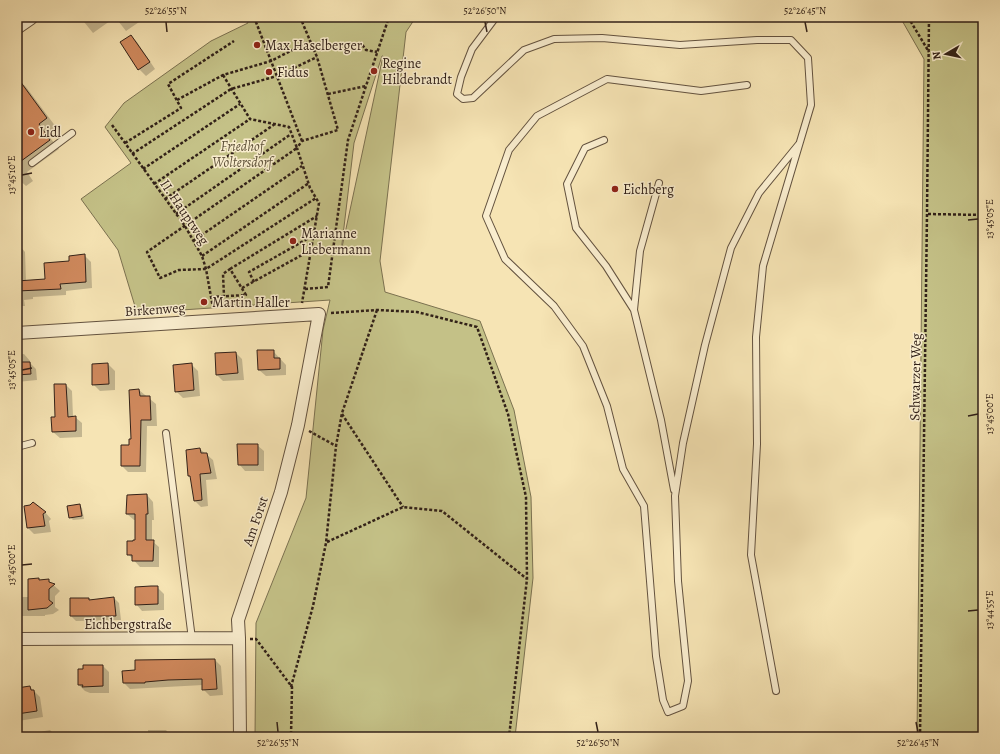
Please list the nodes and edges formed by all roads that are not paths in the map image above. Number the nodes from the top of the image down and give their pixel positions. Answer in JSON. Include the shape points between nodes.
{"nodes":[{"id":1,"x":496,"y":17,"type":"edge"},
{"id":2,"x":747,"y":85,"type":"dead end"},
{"id":3,"x":72,"y":133,"type":"dead end"},
{"id":4,"x":604,"y":140,"type":"dead end"},
{"id":5,"x":799,"y":144,"type":"junction"},
{"id":6,"x":32,"y":163,"type":"dead end"},
{"id":7,"x":659,"y":183,"type":"dead end"},
{"id":8,"x":634,"y":310,"type":"junction"},
{"id":9,"x":319,"y":314,"type":"joint"},
{"id":10,"x":17,"y":333,"type":"edge"},
{"id":11,"x":166,"y":433,"type":"dead end"},
{"id":12,"x":32,"y":443,"type":"dead end"},
{"id":13,"x":17,"y":447,"type":"edge"},
{"id":14,"x":675,"y":496,"type":"junction"},
{"id":15,"x":239,"y":638,"type":"junction"},
{"id":16,"x":17,"y":639,"type":"edge"},
{"id":17,"x":192,"y":639,"type":"junction"},
{"id":18,"x":776,"y":691,"type":"dead end"},
{"id":19,"x":240,"y":737,"type":"edge"}],
"edges":[{"from":1,"to":5,"type":"lane","via":[[472,49],[457,94],[463,99],[473,98],[524,50],[554,39],[602,38],[680,45],[791,40],[808,58],[811,105]]},
{"from":2,"to":14,"type":"lane","via":[[701,91],[607,79],[537,116],[509,150],[486,216],[505,259],[554,306],[583,346],[607,406],[623,469],[644,506],[656,656],[668,712],[683,706],[688,681],[678,581]]},
{"from":3,"to":6,"type":"lane"},
{"from":4,"to":8,"type":"lane","via":[[585,148],[567,184],[576,228],[606,266]]},
{"from":5,"to":14,"type":"lane","via":[[759,193],[731,248],[683,443]]},
{"from":5,"to":18,"type":"lane","via":[[763,266],[756,337],[757,444],[751,555]]},
{"from":7,"to":8,"type":"lane","via":[[640,251]]},
{"from":8,"to":14,"type":"lane","via":[[661,420]]},
{"from":9,"to":10,"type":"street","name":"Birkenweg"},
{"from":9,"to":15,"type":"street","name":"Am Forst","via":[[298,425],[281,492],[238,620]]},
{"from":11,"to":17,"type":"lane"},
{"from":12,"to":13,"type":"lane"},
{"from":15,"to":17,"type":"street","name":"Eichbergstraße"},
{"from":15,"to":19,"type":"street","name":"Am Forst"},
{"from":16,"to":17,"type":"street","name":"Eichbergstraße"}]}
